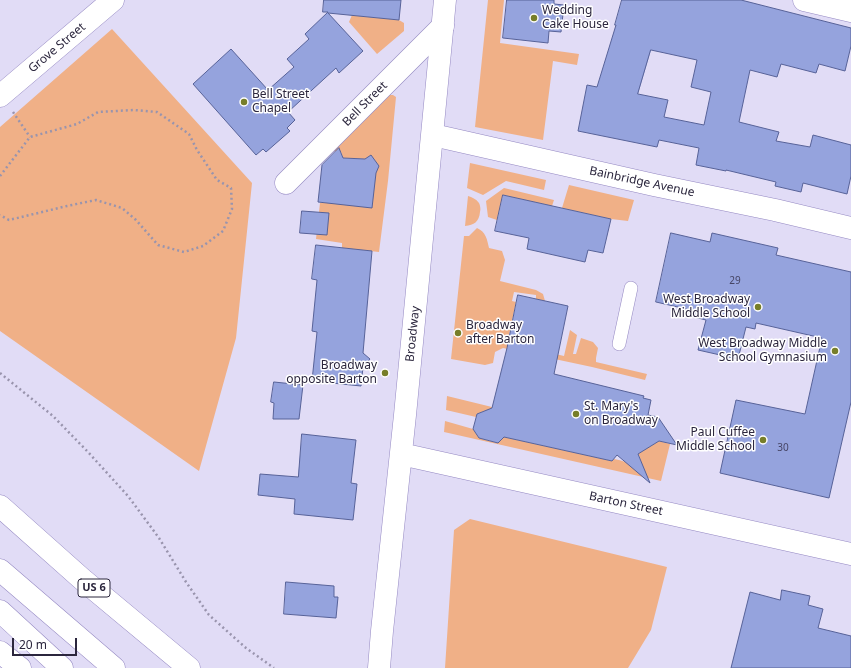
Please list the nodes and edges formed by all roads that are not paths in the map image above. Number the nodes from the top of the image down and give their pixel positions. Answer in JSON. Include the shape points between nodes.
{"nodes":[{"id":1,"x":113,"y":0,"type":"edge"},
{"id":2,"x":446,"y":0,"type":"edge"},
{"id":3,"x":804,"y":0,"type":"edge"},
{"id":4,"x":851,"y":11,"type":"edge"},
{"id":5,"x":443,"y":26,"type":"junction"},
{"id":6,"x":1,"y":96,"type":"edge"},
{"id":7,"x":433,"y":135,"type":"junction"},
{"id":8,"x":286,"y":183,"type":"dead end"},
{"id":9,"x":851,"y":228,"type":"edge"},
{"id":10,"x":631,"y":288,"type":"dead end"},
{"id":11,"x":619,"y":344,"type":"dead end"},
{"id":12,"x":401,"y":454,"type":"junction"},
{"id":13,"x":0,"y":506,"type":"edge"},
{"id":14,"x":851,"y":554,"type":"edge"},
{"id":15,"x":0,"y":570,"type":"edge"},
{"id":16,"x":0,"y":611,"type":"edge"},
{"id":17,"x":0,"y":652,"type":"edge"},
{"id":18,"x":20,"y":668,"type":"edge"},
{"id":19,"x":62,"y":668,"type":"edge"},
{"id":20,"x":114,"y":668,"type":"edge"},
{"id":21,"x":189,"y":668,"type":"edge"},
{"id":22,"x":379,"y":668,"type":"edge"}],
"edges":[{"from":1,"to":6,"type":"main road","name":"Grove Street"},
{"from":2,"to":5,"type":"main road","name":"Broadway"},
{"from":3,"to":4,"type":"main road"},
{"from":5,"to":7,"type":"main road","name":"Broadway"},
{"from":5,"to":8,"type":"main road","name":"Bell Street"},
{"from":7,"to":9,"type":"main road","name":"Bainbridge Avenue"},
{"from":7,"to":12,"type":"main road","name":"Broadway"},
{"from":10,"to":11,"type":"lane"},
{"from":12,"to":14,"type":"main road","name":"Barton Street"},
{"from":12,"to":22,"type":"main road","name":"Broadway"},
{"from":13,"to":21,"type":"main road","number":"US 6","via":[[82,579]]},
{"from":15,"to":20,"type":"main road"},
{"from":16,"to":19,"type":"main road"},
{"from":17,"to":18,"type":"main road"}]}
